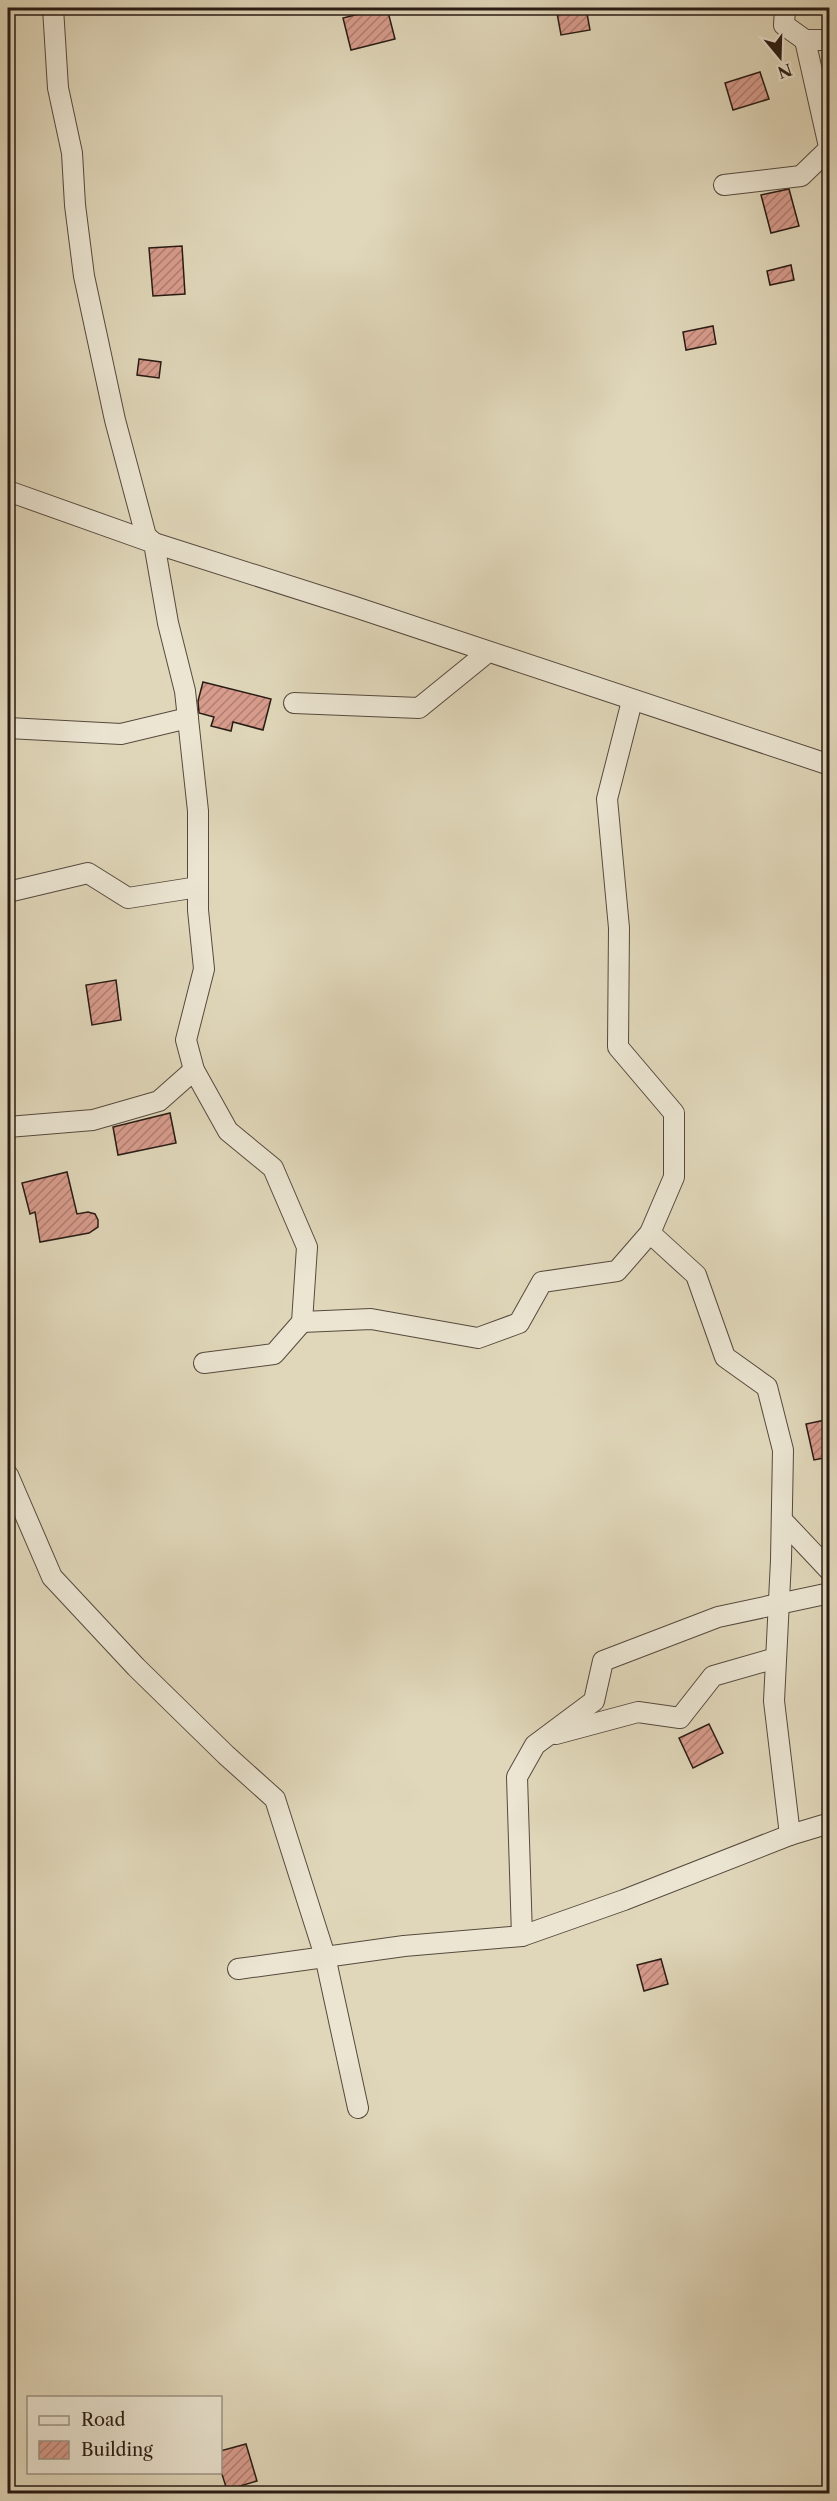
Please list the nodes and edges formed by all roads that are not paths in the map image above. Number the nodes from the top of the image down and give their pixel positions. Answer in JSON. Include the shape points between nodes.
{"nodes":[{"id":1,"x":53,"y":8,"type":"edge"},
{"id":2,"x":785,"y":8,"type":"edge"},
{"id":3,"x":806,"y":40,"type":"junction"},
{"id":4,"x":830,"y":40,"type":"edge"},
{"id":5,"x":829,"y":150,"type":"edge"},
{"id":6,"x":724,"y":185,"type":"dead end"},
{"id":7,"x":8,"y":491,"type":"edge"},
{"id":8,"x":154,"y":543,"type":"junction"},
{"id":9,"x":488,"y":652,"type":"junction"},
{"id":10,"x":632,"y":701,"type":"junction"},
{"id":11,"x":294,"y":703,"type":"dead end"},
{"id":12,"x":188,"y":718,"type":"junction"},
{"id":13,"x":8,"y":728,"type":"edge"},
{"id":14,"x":830,"y":765,"type":"edge"},
{"id":15,"x":198,"y":887,"type":"junction"},
{"id":16,"x":8,"y":892,"type":"edge"},
{"id":17,"x":194,"y":1070,"type":"junction"},
{"id":18,"x":8,"y":1127,"type":"edge"},
{"id":19,"x":650,"y":1233,"type":"junction"},
{"id":20,"x":302,"y":1322,"type":"junction"},
{"id":21,"x":204,"y":1363,"type":"dead end"},
{"id":22,"x":8,"y":1475,"type":"edge"},
{"id":23,"x":782,"y":1520,"type":"junction"},
{"id":24,"x":830,"y":1571,"type":"edge"},
{"id":25,"x":830,"y":1593,"type":"edge"},
{"id":26,"x":779,"y":1605,"type":"junction"},
{"id":27,"x":776,"y":1658,"type":"junction"},
{"id":28,"x":546,"y":1737,"type":"junction"},
{"id":29,"x":830,"y":1824,"type":"edge"},
{"id":30,"x":790,"y":1835,"type":"junction"},
{"id":31,"x":522,"y":1936,"type":"junction"},
{"id":32,"x":325,"y":1956,"type":"junction"},
{"id":33,"x":238,"y":1969,"type":"dead end"},
{"id":34,"x":358,"y":2108,"type":"dead end"}],
"edges":[{"from":1,"to":8,"type":"street","via":[[58,88],[72,153],[84,276],[142,526]]},
{"from":2,"to":3,"type":"street","via":[[784,25]]},
{"from":3,"to":4,"type":"street"},
{"from":3,"to":5,"type":"street"},
{"from":5,"to":6,"type":"street","via":[[801,176]]},
{"from":7,"to":8,"type":"street"},
{"from":8,"to":9,"type":"street"},
{"from":8,"to":12,"type":"street"},
{"from":9,"to":10,"type":"street"},
{"from":9,"to":11,"type":"street","via":[[419,708]]},
{"from":10,"to":14,"type":"street"},
{"from":10,"to":19,"type":"street","via":[[606,799],[619,928],[618,1047],[674,1113],[674,1177]]},
{"from":12,"to":13,"type":"street","via":[[121,734]]},
{"from":12,"to":15,"type":"street","via":[[198,811]]},
{"from":15,"to":16,"type":"street","via":[[128,898],[88,873]]},
{"from":15,"to":17,"type":"street","via":[[204,969],[186,1040]]},
{"from":17,"to":18,"type":"street","via":[[159,1101],[93,1120]]},
{"from":17,"to":20,"type":"street","via":[[228,1131],[273,1168],[307,1247]]},
{"from":19,"to":20,"type":"street","via":[[617,1271],[542,1282],[519,1323],[478,1338],[370,1319]]},
{"from":19,"to":23,"type":"street","via":[[696,1275],[725,1357],[767,1387],[783,1450]]},
{"from":20,"to":21,"type":"street","via":[[274,1354]]},
{"from":22,"to":32,"type":"street","via":[[52,1577],[136,1667],[275,1799]]},
{"from":23,"to":24,"type":"street"},
{"from":23,"to":26,"type":"street"},
{"from":25,"to":26,"type":"street"},
{"from":26,"to":27,"type":"street"},
{"from":26,"to":28,"type":"street","via":[[718,1617],[603,1661],[594,1701]]},
{"from":27,"to":28,"type":"street","via":[[713,1676],[680,1718],[638,1712]]},
{"from":27,"to":30,"type":"street","via":[[774,1701]]},
{"from":28,"to":31,"type":"street","via":[[535,1745],[517,1777]]},
{"from":29,"to":30,"type":"street"},
{"from":30,"to":31,"type":"street"},
{"from":31,"to":32,"type":"street"},
{"from":32,"to":33,"type":"street"},
{"from":32,"to":34,"type":"street"}]}
